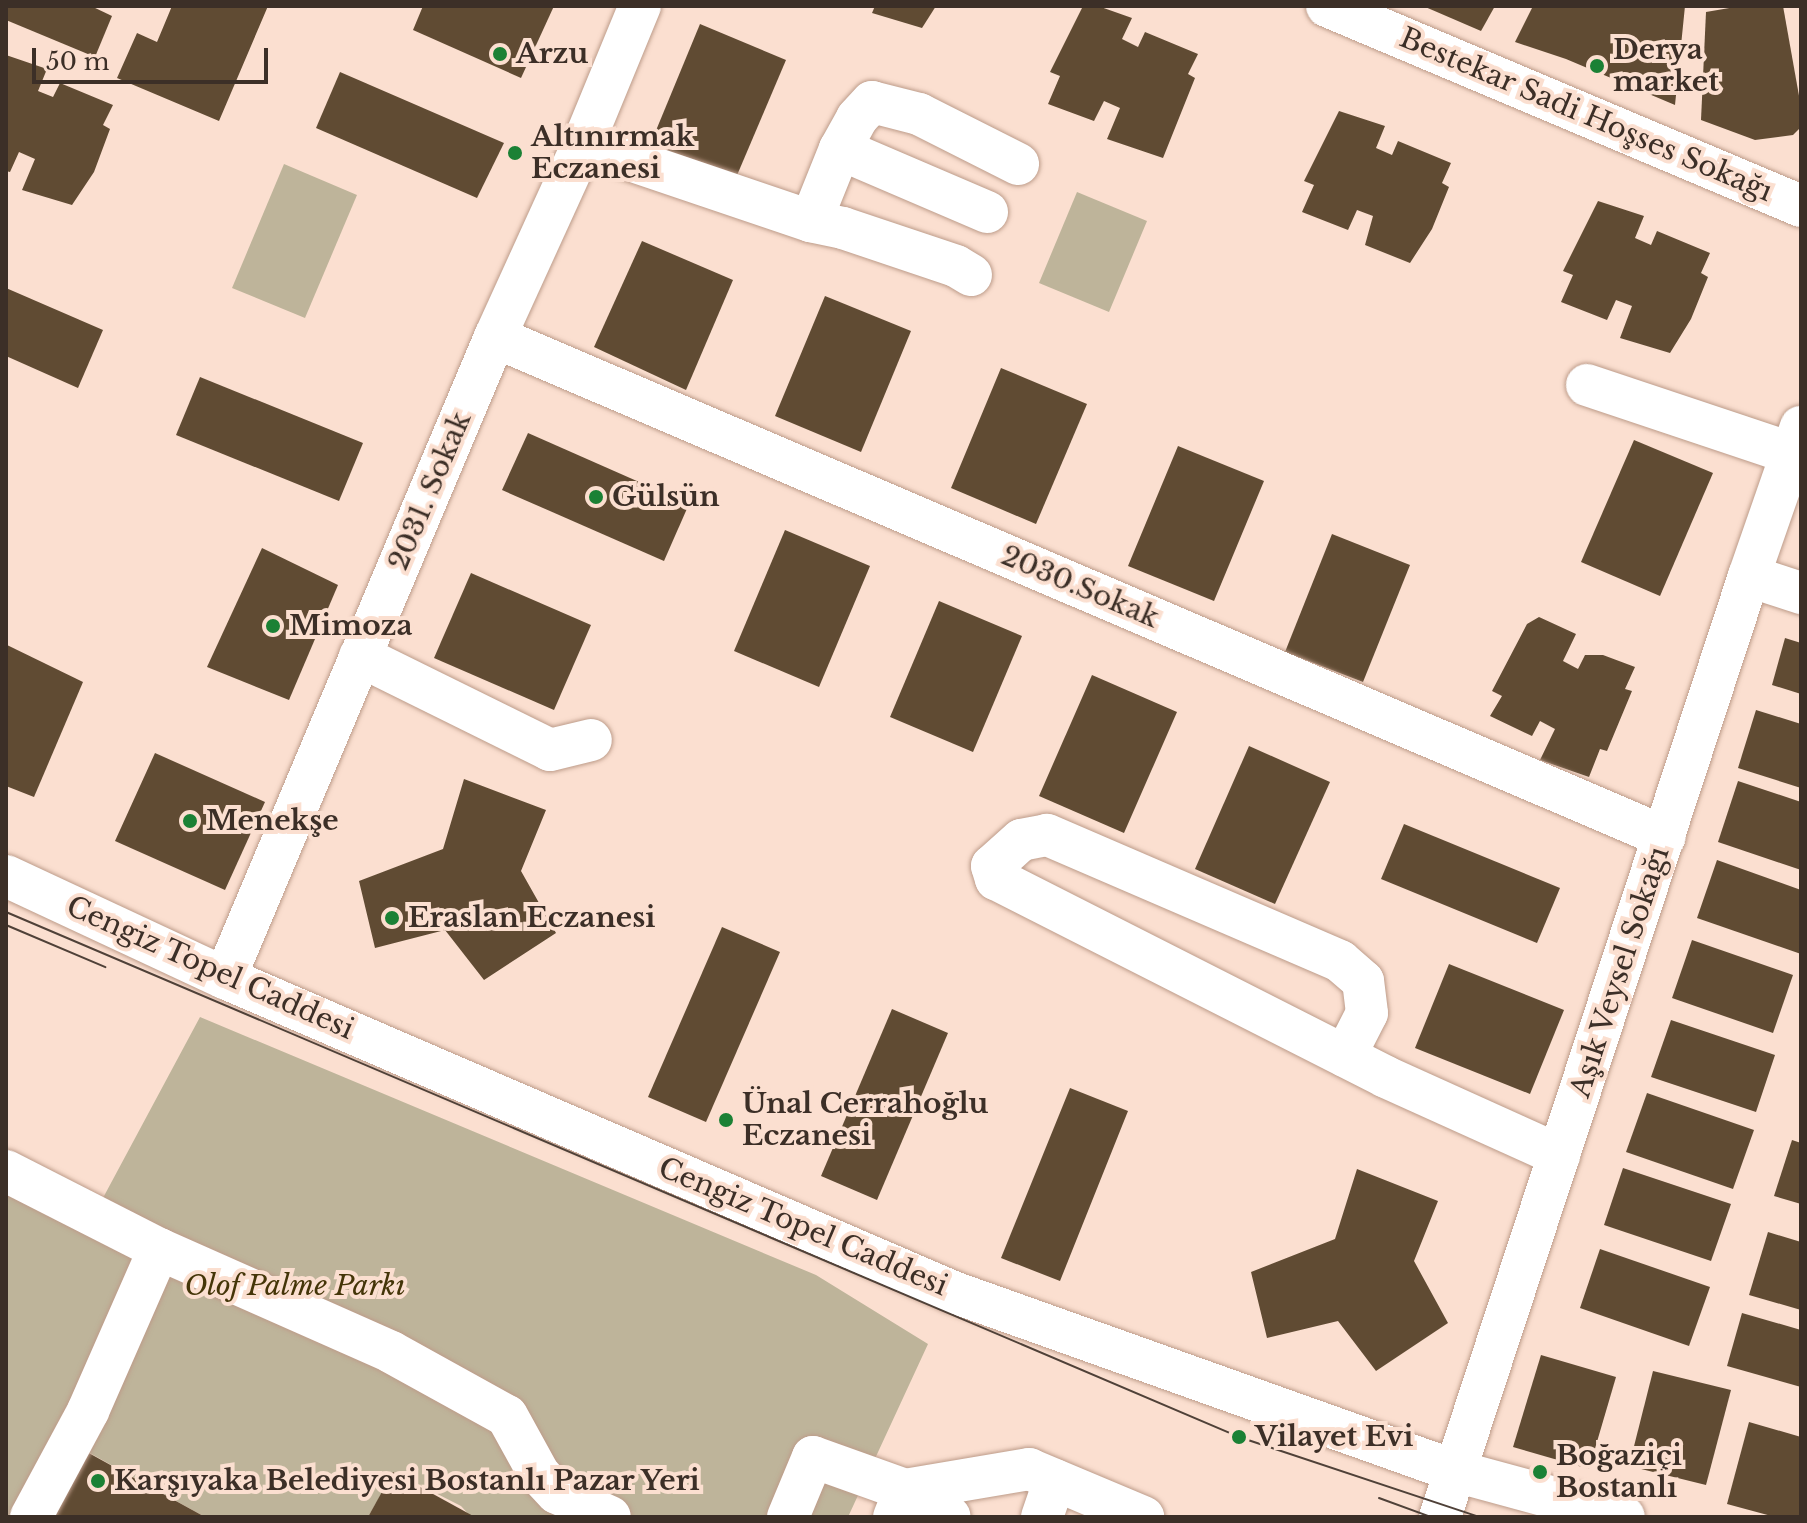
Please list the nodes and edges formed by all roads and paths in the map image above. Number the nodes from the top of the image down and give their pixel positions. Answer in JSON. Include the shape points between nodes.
{"nodes":[{"id":1,"x":640,"y":6,"type":"edge"},
{"id":2,"x":1327,"y":6,"type":"edge"},
{"id":3,"x":583,"y":144,"type":"junction"},
{"id":4,"x":840,"y":149,"type":"junction"},
{"id":5,"x":1018,"y":164,"type":"dead end"},
{"id":6,"x":1801,"y":206,"type":"edge"},
{"id":7,"x":987,"y":212,"type":"dead end"},
{"id":8,"x":811,"y":221,"type":"junction"},
{"id":9,"x":971,"y":275,"type":"dead end"},
{"id":10,"x":495,"y":337,"type":"junction"},
{"id":11,"x":1587,"y":385,"type":"dead end"},
{"id":12,"x":1797,"y":441,"type":"edge"},
{"id":13,"x":1749,"y":576,"type":"junction"},
{"id":14,"x":1801,"y":593,"type":"edge"},
{"id":15,"x":360,"y":656,"type":"junction"},
{"id":16,"x":591,"y":740,"type":"dead end"},
{"id":17,"x":1665,"y":837,"type":"junction"},
{"id":18,"x":6,"y":876,"type":"edge"},
{"id":19,"x":225,"y":978,"type":"junction"},
{"id":20,"x":1345,"y":1056,"type":"junction"},
{"id":21,"x":1559,"y":1155,"type":"junction"},
{"id":22,"x":6,"y":1171,"type":"edge"},
{"id":23,"x":159,"y":1249,"type":"junction"},
{"id":24,"x":1455,"y":1471,"type":"junction"},
{"id":25,"x":1048,"y":1498,"type":"edge"},
{"id":26,"x":899,"y":1504,"type":"edge"},
{"id":27,"x":1139,"y":1516,"type":"edge"},
{"id":28,"x":31,"y":1517,"type":"edge"},
{"id":29,"x":610,"y":1517,"type":"edge"},
{"id":30,"x":788,"y":1517,"type":"edge"},
{"id":31,"x":950,"y":1517,"type":"edge"},
{"id":32,"x":1440,"y":1517,"type":"edge"},
{"id":33,"x":1624,"y":1517,"type":"edge"}],
"edges":[{"from":1,"to":3,"type":"street","name":"2031. Sokak"},
{"from":2,"to":6,"type":"street","name":"Bestekar Sadi Hoşses Sokağı"},
{"from":3,"to":8,"type":"street"},
{"from":3,"to":10,"type":"street","name":"2031. Sokak"},
{"from":4,"to":5,"type":"street","via":[[872,102],[919,114]]},
{"from":4,"to":7,"type":"street"},
{"from":4,"to":8,"type":"street"},
{"from":8,"to":9,"type":"street"},
{"from":10,"to":15,"type":"street","name":"2031. Sokak"},
{"from":10,"to":17,"type":"street","name":"2030.Sokak"},
{"from":11,"to":12,"type":"street"},
{"from":12,"to":13,"type":"street","name":"Aşık Veysel Sokağı"},
{"from":13,"to":14,"type":"street"},
{"from":13,"to":17,"type":"street","name":"Aşık Veysel Sokağı"},
{"from":15,"to":16,"type":"street","via":[[550,750]]},
{"from":15,"to":19,"type":"street","name":"2031. Sokak"},
{"from":17,"to":21,"type":"street","name":"Aşık Veysel Sokağı"},
{"from":18,"to":19,"type":"street","name":"Cengiz Topel Caddesi"},
{"from":19,"to":24,"type":"street","name":"Cengiz Topel Caddesi","via":[[953,1292]]},
{"from":20,"to":20,"type":"street","via":[[1367,1013],[1363,981],[1340,961],[1047,835],[1021,840],[992,866],[996,879]]},
{"from":20,"to":21,"type":"street"},
{"from":21,"to":24,"type":"street","name":"Aşık Veysel Sokağı"},
{"from":22,"to":23,"type":"street"},
{"from":23,"to":28,"type":"street","via":[[88,1411]]},
{"from":23,"to":29,"type":"street","via":[[391,1352],[507,1416],[539,1474],[557,1493]]},
{"from":24,"to":32,"type":"street","name":"Aşık Veysel Sokağı"},
{"from":24,"to":33,"type":"street","name":"Cengiz Topel Caddesi"},
{"from":25,"to":26,"type":"street","via":[[1029,1469]]},
{"from":25,"to":27,"type":"street"},
{"from":26,"to":30,"type":"street","via":[[813,1457]]},
{"from":26,"to":31,"type":"street"}]}
